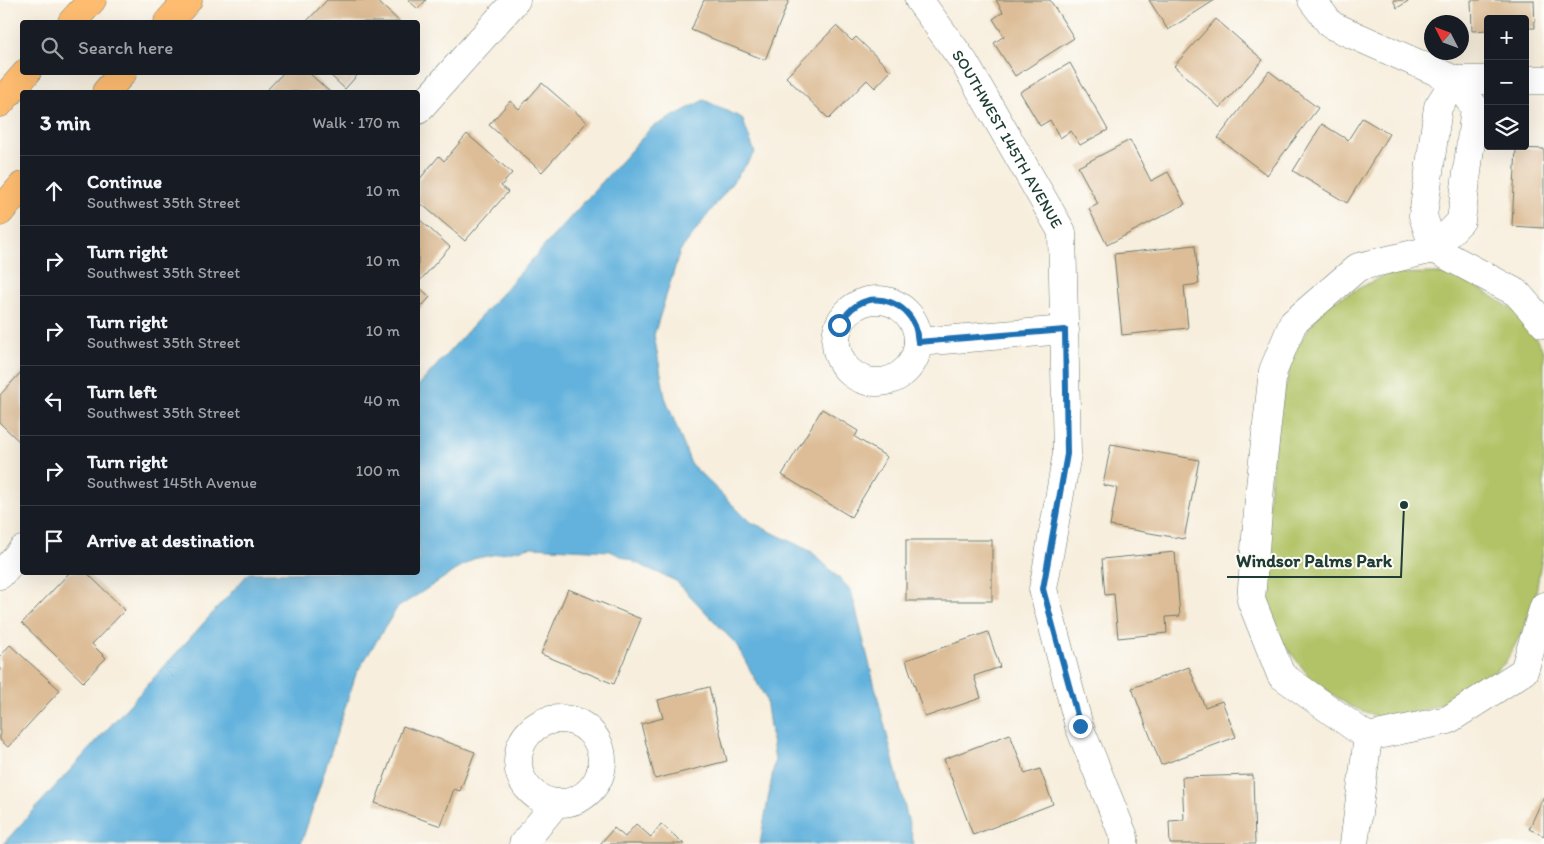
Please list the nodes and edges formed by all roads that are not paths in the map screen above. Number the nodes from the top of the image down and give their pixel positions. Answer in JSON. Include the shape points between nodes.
{"nodes":[{"id":1,"x":92,"y":0,"type":"edge"},
{"id":2,"x":188,"y":0,"type":"edge"},
{"id":3,"x":516,"y":0,"type":"edge"},
{"id":4,"x":918,"y":0,"type":"edge"},
{"id":5,"x":1312,"y":0,"type":"edge"},
{"id":6,"x":74,"y":20,"type":"edge"},
{"id":7,"x":170,"y":20,"type":"edge"},
{"id":8,"x":24,"y":75,"type":"edge"},
{"id":9,"x":120,"y":75,"type":"edge"},
{"id":10,"x":1456,"y":80,"type":"junction"},
{"id":11,"x":1484,"y":80,"type":"edge"},
{"id":12,"x":1529,"y":80,"type":"edge"},
{"id":13,"x":1544,"y":80,"type":"edge"},
{"id":14,"x":108,"y":90,"type":"edge"},
{"id":15,"x":0,"y":103,"type":"edge"},
{"id":16,"x":420,"y":108,"type":"edge"},
{"id":17,"x":20,"y":188,"type":"edge"},
{"id":18,"x":0,"y":212,"type":"edge"},
{"id":19,"x":1434,"y":249,"type":"junction"},
{"id":20,"x":1544,"y":324,"type":"edge"},
{"id":21,"x":1065,"y":330,"type":"junction"},
{"id":22,"x":918,"y":342,"type":"dead end"},
{"id":23,"x":20,"y":552,"type":"edge"},
{"id":24,"x":0,"y":575,"type":"edge"},
{"id":25,"x":1544,"y":606,"type":"edge"},
{"id":26,"x":1368,"y":737,"type":"junction"},
{"id":27,"x":556,"y":803,"type":"dead end"},
{"id":28,"x":523,"y":844,"type":"edge"},
{"id":29,"x":1124,"y":844,"type":"edge"},
{"id":30,"x":1354,"y":844,"type":"edge"}],
"edges":[{"from":1,"to":6,"type":"main road"},
{"from":2,"to":7,"type":"main road"},
{"from":3,"to":16,"type":"street"},
{"from":4,"to":21,"type":"street","name":"SOUTHWEST 145TH AVENUE","via":[[964,62],[1062,232]]},
{"from":5,"to":10,"type":"street","via":[[1331,25]]},
{"from":8,"to":15,"type":"main road"},
{"from":9,"to":14,"type":"main road"},
{"from":10,"to":11,"type":"street"},
{"from":10,"to":19,"type":"street","via":[[1438,107],[1424,207],[1423,216]]},
{"from":10,"to":19,"type":"street","via":[[1475,108],[1462,221]]},
{"from":12,"to":13,"type":"street"},
{"from":17,"to":18,"type":"main road"},
{"from":19,"to":20,"type":"street","via":[[1517,293]]},
{"from":19,"to":26,"type":"street","via":[[1358,267],[1293,323],[1273,371],[1251,600],[1280,676]]},
{"from":21,"to":22,"type":"street"},
{"from":21,"to":29,"type":"street","name":"SOUTHWEST 145TH AVENUE","via":[[1067,454],[1043,589],[1080,726]]},
{"from":23,"to":24,"type":"street"},
{"from":25,"to":26,"type":"street","via":[[1524,671],[1448,720]]},
{"from":26,"to":30,"type":"street"},
{"from":27,"to":28,"type":"street"}]}
